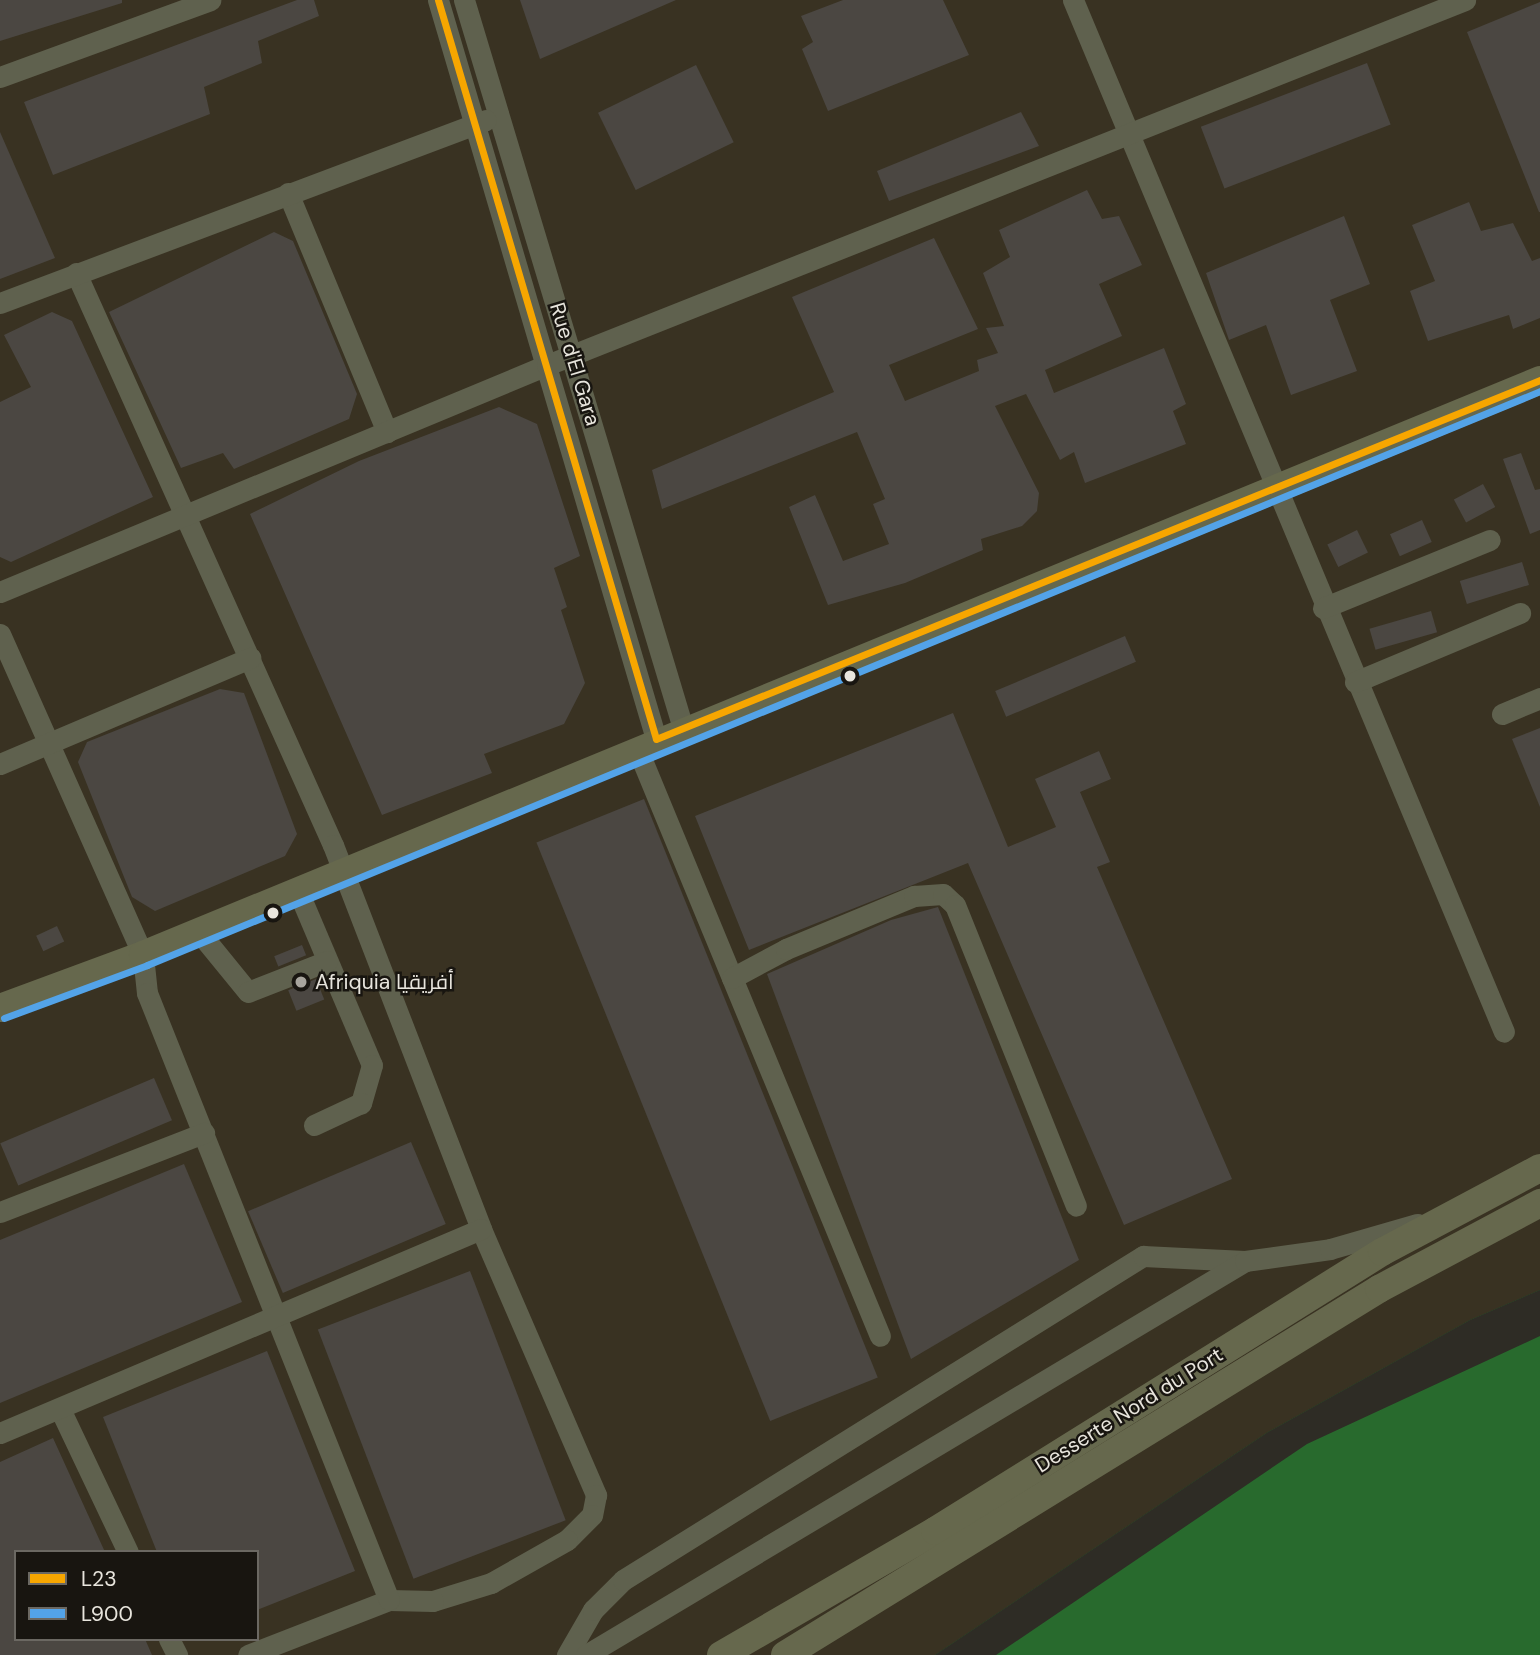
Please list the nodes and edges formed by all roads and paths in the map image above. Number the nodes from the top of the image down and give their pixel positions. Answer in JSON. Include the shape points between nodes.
{"nodes":[{"id":1,"x":210,"y":0,"type":"edge"},
{"id":2,"x":438,"y":0,"type":"edge"},
{"id":3,"x":464,"y":0,"type":"edge"},
{"id":4,"x":1073,"y":0,"type":"edge"},
{"id":5,"x":1465,"y":0,"type":"edge"},
{"id":6,"x":0,"y":77,"type":"edge"},
{"id":7,"x":500,"y":116,"type":"junction"},
{"id":8,"x":474,"y":124,"type":"junction"},
{"id":9,"x":1129,"y":136,"type":"junction"},
{"id":10,"x":288,"y":193,"type":"junction"},
{"id":11,"x":76,"y":273,"type":"junction"},
{"id":12,"x":0,"y":303,"type":"edge"},
{"id":13,"x":573,"y":355,"type":"junction"},
{"id":14,"x":547,"y":365,"type":"junction"},
{"id":15,"x":1540,"y":380,"type":"edge"},
{"id":16,"x":387,"y":432,"type":"junction"},
{"id":17,"x":1273,"y":491,"type":"junction"},
{"id":18,"x":186,"y":516,"type":"junction"},
{"id":19,"x":1490,"y":540,"type":"dead end"},
{"id":20,"x":0,"y":592,"type":"edge"},
{"id":21,"x":1323,"y":608,"type":"junction"},
{"id":22,"x":1520,"y":613,"type":"dead end"},
{"id":23,"x":0,"y":634,"type":"edge"},
{"id":24,"x":250,"y":659,"type":"junction"},
{"id":25,"x":1355,"y":682,"type":"junction"},
{"id":26,"x":1540,"y":698,"type":"edge"},
{"id":27,"x":1502,"y":714,"type":"dead end"},
{"id":28,"x":683,"y":728,"type":"junction"},
{"id":29,"x":50,"y":743,"type":"junction"},
{"id":30,"x":647,"y":744,"type":"junction"},
{"id":31,"x":0,"y":764,"type":"edge"},
{"id":32,"x":343,"y":872,"type":"junction"},
{"id":33,"x":298,"y":891,"type":"junction"},
{"id":34,"x":199,"y":932,"type":"junction"},
{"id":35,"x":143,"y":955,"type":"junction"},
{"id":36,"x":327,"y":961,"type":"junction"},
{"id":37,"x":732,"y":978,"type":"junction"},
{"id":38,"x":0,"y":1008,"type":"edge"},
{"id":39,"x":1504,"y":1032,"type":"dead end"},
{"id":40,"x":314,"y":1125,"type":"dead end"},
{"id":41,"x":204,"y":1133,"type":"junction"},
{"id":42,"x":1540,"y":1168,"type":"edge"},
{"id":43,"x":1540,"y":1203,"type":"edge"},
{"id":44,"x":1076,"y":1206,"type":"dead end"},
{"id":45,"x":0,"y":1212,"type":"edge"},
{"id":46,"x":1446,"y":1216,"type":"junction"},
{"id":47,"x":481,"y":1229,"type":"junction"},
{"id":48,"x":1245,"y":1261,"type":"junction"},
{"id":49,"x":276,"y":1315,"type":"junction"},
{"id":50,"x":880,"y":1336,"type":"dead end"},
{"id":51,"x":60,"y":1409,"type":"junction"},
{"id":52,"x":0,"y":1433,"type":"edge"},
{"id":53,"x":127,"y":1550,"type":"edge"},
{"id":54,"x":388,"y":1600,"type":"junction"},
{"id":55,"x":248,"y":1655,"type":"edge"},
{"id":56,"x":567,"y":1655,"type":"edge"},
{"id":57,"x":586,"y":1655,"type":"edge"},
{"id":58,"x":721,"y":1655,"type":"edge"},
{"id":59,"x":785,"y":1655,"type":"edge"}],
"edges":[{"from":1,"to":6,"type":"street"},
{"from":2,"to":8,"type":"street","name":"Rue d'El Gara"},
{"from":3,"to":7,"type":"street","name":"Rue d'El Gara"},
{"from":4,"to":9,"type":"street"},
{"from":5,"to":9,"type":"street"},
{"from":7,"to":8,"type":"street"},
{"from":7,"to":13,"type":"street","name":"Rue d'El Gara"},
{"from":8,"to":10,"type":"street"},
{"from":8,"to":14,"type":"street","name":"Rue d'El Gara"},
{"from":9,"to":13,"type":"street"},
{"from":9,"to":17,"type":"street"},
{"from":10,"to":11,"type":"street"},
{"from":10,"to":16,"type":"street"},
{"from":11,"to":12,"type":"street"},
{"from":11,"to":18,"type":"street"},
{"from":13,"to":14,"type":"street"},
{"from":13,"to":28,"type":"street","name":"Rue d'El Gara"},
{"from":14,"to":16,"type":"street"},
{"from":14,"to":30,"type":"street","name":"Rue d'El Gara"},
{"from":15,"to":17,"type":"main road"},
{"from":16,"to":18,"type":"street"},
{"from":17,"to":21,"type":"street"},
{"from":17,"to":28,"type":"main road"},
{"from":18,"to":20,"type":"street"},
{"from":18,"to":24,"type":"street"},
{"from":19,"to":21,"type":"street"},
{"from":21,"to":25,"type":"street"},
{"from":22,"to":25,"type":"street"},
{"from":23,"to":29,"type":"street"},
{"from":24,"to":29,"type":"street"},
{"from":24,"to":32,"type":"street"},
{"from":25,"to":39,"type":"street"},
{"from":26,"to":27,"type":"street"},
{"from":28,"to":30,"type":"main road"},
{"from":29,"to":31,"type":"street"},
{"from":29,"to":35,"type":"street"},
{"from":30,"to":32,"type":"main road"},
{"from":30,"to":37,"type":"street","name":"Rue d'El Gara"},
{"from":32,"to":33,"type":"main road"},
{"from":32,"to":47,"type":"street"},
{"from":33,"to":34,"type":"main road"},
{"from":33,"to":36,"type":"street"},
{"from":34,"to":35,"type":"main road"},
{"from":34,"to":36,"type":"street","via":[[248,992]]},
{"from":35,"to":38,"type":"main road"},
{"from":35,"to":41,"type":"street","via":[[147,993]]},
{"from":36,"to":40,"type":"street","via":[[372,1065],[361,1103]]},
{"from":37,"to":44,"type":"street","via":[[786,949],[914,896],[943,894],[955,905]]},
{"from":37,"to":50,"type":"street","name":"Rue d'El Gara"},
{"from":41,"to":45,"type":"street"},
{"from":41,"to":49,"type":"street"},
{"from":42,"to":46,"type":"main road","name":"Desserte Nord du Port"},
{"from":43,"to":59,"type":"main road","name":"Desserte Nord du Port","via":[[1379,1289]]},
{"from":46,"to":48,"type":"street","via":[[1330,1249]]},
{"from":46,"to":58,"type":"main road","name":"Desserte Nord du Port","via":[[935,1531]]},
{"from":47,"to":49,"type":"street"},
{"from":47,"to":54,"type":"street","via":[[594,1485],[595,1508],[567,1540],[491,1583],[433,1601]]},
{"from":48,"to":56,"type":"street","via":[[1143,1256],[624,1580],[593,1610]]},
{"from":48,"to":57,"type":"street"},
{"from":49,"to":51,"type":"street"},
{"from":49,"to":54,"type":"street"},
{"from":51,"to":52,"type":"street"},
{"from":51,"to":53,"type":"street"},
{"from":54,"to":55,"type":"street"}]}
